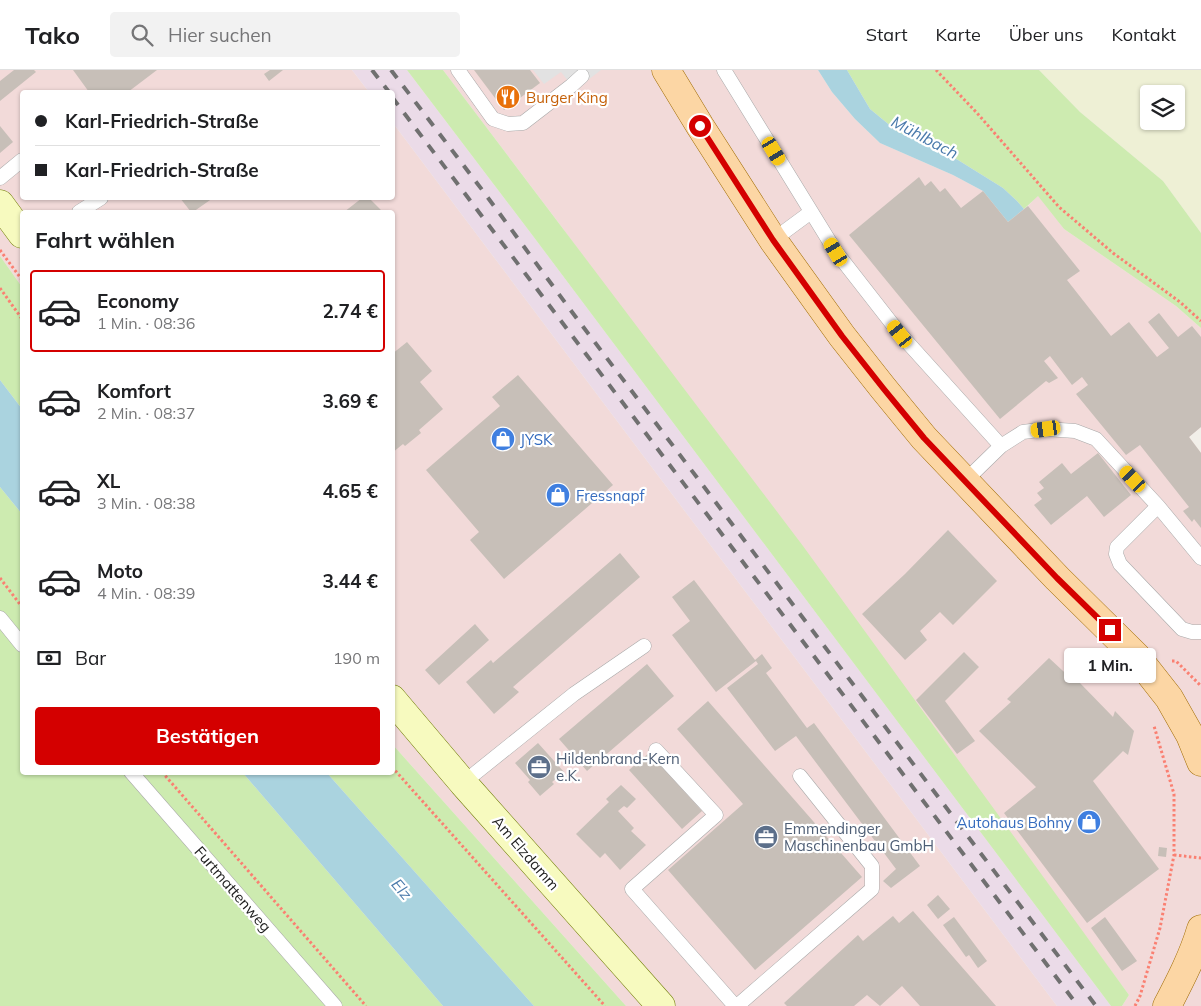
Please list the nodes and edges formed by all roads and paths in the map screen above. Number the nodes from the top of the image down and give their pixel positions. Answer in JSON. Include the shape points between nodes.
{"nodes":[{"id":1,"x":458,"y":70,"type":"edge"},
{"id":2,"x":666,"y":70,"type":"edge"},
{"id":3,"x":724,"y":70,"type":"edge"},
{"id":4,"x":936,"y":70,"type":"edge"},
{"id":5,"x":582,"y":76,"type":"dead end"},
{"id":6,"x":20,"y":162,"type":"edge"},
{"id":7,"x":0,"y":178,"type":"edge"},
{"id":8,"x":98,"y":200,"type":"edge"},
{"id":9,"x":0,"y":204,"type":"edge"},
{"id":10,"x":82,"y":210,"type":"edge"},
{"id":11,"x":811,"y":212,"type":"junction"},
{"id":12,"x":20,"y":231,"type":"edge"},
{"id":13,"x":773,"y":240,"type":"junction"},
{"id":14,"x":0,"y":250,"type":"edge"},
{"id":15,"x":20,"y":277,"type":"edge"},
{"id":16,"x":0,"y":288,"type":"edge"},
{"id":17,"x":20,"y":316,"type":"edge"},
{"id":18,"x":1201,"y":321,"type":"edge"},
{"id":19,"x":1001,"y":446,"type":"junction"},
{"id":20,"x":965,"y":481,"type":"junction"},
{"id":21,"x":1158,"y":506,"type":"junction"},
{"id":22,"x":1201,"y":558,"type":"edge"},
{"id":23,"x":0,"y":578,"type":"edge"},
{"id":24,"x":20,"y":604,"type":"edge"},
{"id":25,"x":0,"y":618,"type":"edge"},
{"id":26,"x":1201,"y":632,"type":"edge"},
{"id":27,"x":20,"y":643,"type":"edge"},
{"id":28,"x":644,"y":646,"type":"dead end"},
{"id":29,"x":395,"y":703,"type":"edge"},
{"id":30,"x":1153,"y":720,"type":"dead end"},
{"id":31,"x":1193,"y":730,"type":"edge"},
{"id":32,"x":656,"y":750,"type":"dead end"},
{"id":33,"x":1201,"y":762,"type":"edge"},
{"id":34,"x":395,"y":770,"type":"edge"},
{"id":35,"x":134,"y":775,"type":"edge"},
{"id":36,"x":165,"y":775,"type":"edge"},
{"id":37,"x":800,"y":776,"type":"dead end"},
{"id":38,"x":463,"y":783,"type":"junction"},
{"id":39,"x":1174,"y":855,"type":"junction"},
{"id":40,"x":1201,"y":858,"type":"edge"},
{"id":41,"x":1201,"y":929,"type":"edge"},
{"id":42,"x":335,"y":1006,"type":"edge"},
{"id":43,"x":366,"y":1006,"type":"edge"},
{"id":44,"x":604,"y":1006,"type":"edge"},
{"id":45,"x":661,"y":1006,"type":"edge"},
{"id":46,"x":736,"y":1006,"type":"edge"},
{"id":47,"x":1134,"y":1006,"type":"edge"},
{"id":48,"x":1167,"y":1006,"type":"edge"}],
"edges":[{"from":1,"to":5,"type":"lane","via":[[493,119],[508,124],[523,123]]},
{"from":2,"to":13,"type":"main road"},
{"from":3,"to":11,"type":"lane"},
{"from":4,"to":18,"type":"path","via":[[1059,207]]},
{"from":6,"to":7,"type":"lane"},
{"from":8,"to":10,"type":"lane"},
{"from":9,"to":12,"type":"street"},
{"from":11,"to":13,"type":"lane"},
{"from":11,"to":19,"type":"lane","via":[[836,252],[900,334]]},
{"from":13,"to":20,"type":"main road","via":[[877,381]]},
{"from":14,"to":15,"type":"path"},
{"from":16,"to":17,"type":"path"},
{"from":19,"to":20,"type":"lane"},
{"from":19,"to":21,"type":"lane","via":[[1023,432],[1046,429],[1074,431],[1096,439]]},
{"from":20,"to":31,"type":"main road","via":[[1136,656]]},
{"from":21,"to":22,"type":"lane"},
{"from":21,"to":26,"type":"lane","via":[[1117,547],[1116,554],[1120,564],[1182,629]]},
{"from":23,"to":24,"type":"path"},
{"from":25,"to":27,"type":"lane"},
{"from":28,"to":38,"type":"lane","via":[[574,694]]},
{"from":29,"to":38,"type":"street","name":"Am Elzdamm"},
{"from":30,"to":39,"type":"path","via":[[1174,794]]},
{"from":31,"to":33,"type":"main road","via":[[1190,735]]},
{"from":32,"to":46,"type":"lane","via":[[716,816],[632,889]]},
{"from":34,"to":44,"type":"path"},
{"from":35,"to":42,"type":"lane","name":"Furtmattenweg"},
{"from":36,"to":43,"type":"path"},
{"from":37,"to":46,"type":"lane","via":[[872,866],[872,889]]},
{"from":38,"to":45,"type":"street","name":"Am Elzdamm"},
{"from":39,"to":40,"type":"path"},
{"from":39,"to":47,"type":"path","via":[[1160,928],[1140,996]]},
{"from":41,"to":48,"type":"main road"}]}
